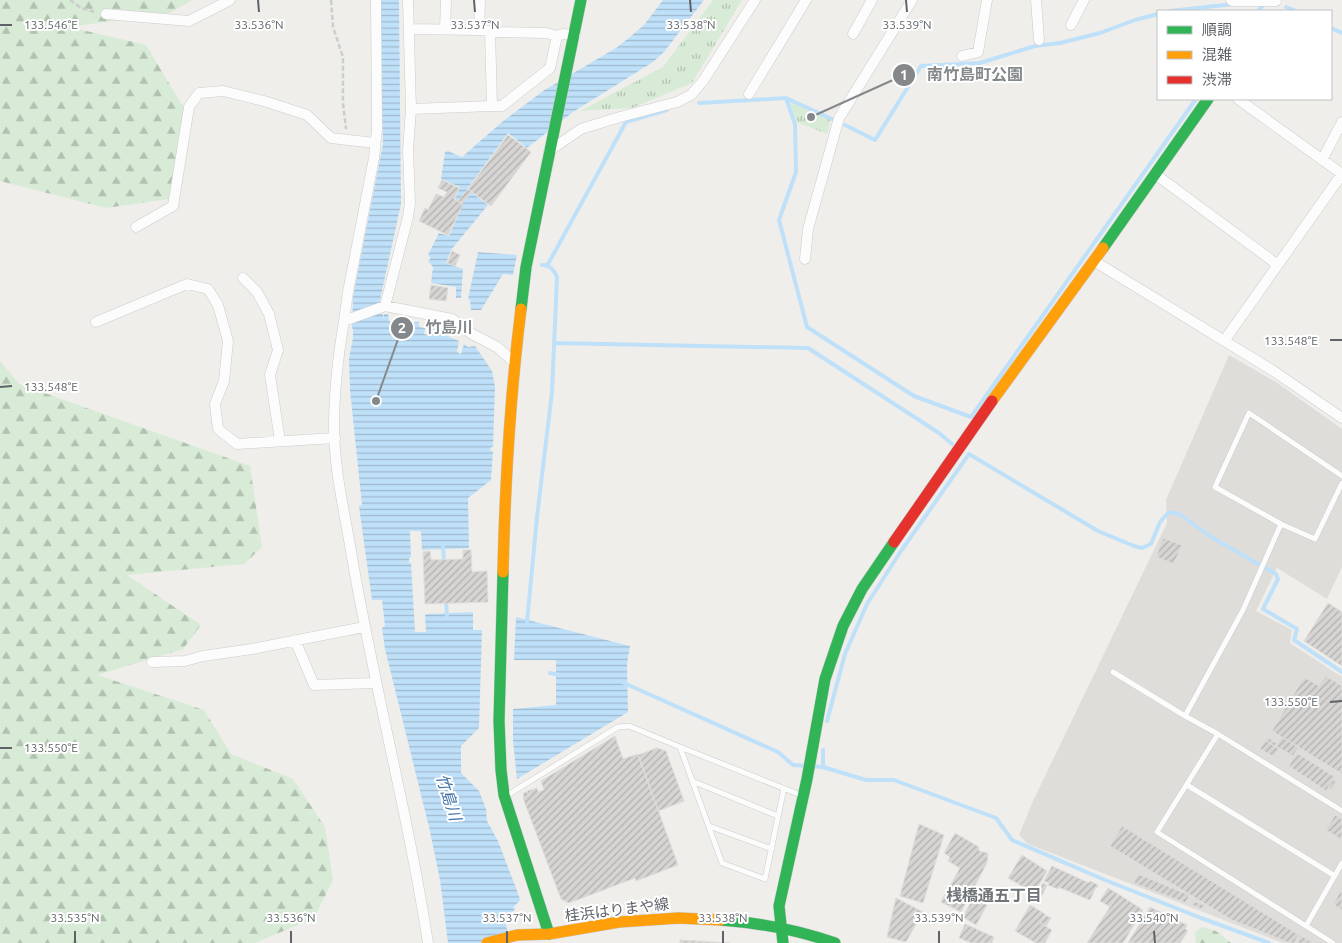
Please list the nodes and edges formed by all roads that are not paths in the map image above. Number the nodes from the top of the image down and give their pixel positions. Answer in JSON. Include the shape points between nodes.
{"nodes":[{"id":1,"x":230,"y":0,"type":"edge"},
{"id":2,"x":376,"y":0,"type":"edge"},
{"id":3,"x":408,"y":0,"type":"edge"},
{"id":4,"x":446,"y":0,"type":"edge"},
{"id":5,"x":480,"y":0,"type":"edge"},
{"id":6,"x":581,"y":0,"type":"edge"},
{"id":7,"x":755,"y":0,"type":"edge"},
{"id":8,"x":806,"y":0,"type":"edge"},
{"id":9,"x":872,"y":0,"type":"edge"},
{"id":10,"x":912,"y":0,"type":"edge"},
{"id":11,"x":987,"y":0,"type":"edge"},
{"id":12,"x":1036,"y":0,"type":"edge"},
{"id":13,"x":1084,"y":0,"type":"edge"},
{"id":14,"x":1231,"y":0,"type":"edge"},
{"id":15,"x":1276,"y":1,"type":"edge"},
{"id":16,"x":106,"y":14,"type":"road end"},
{"id":17,"x":1071,"y":25,"type":"dead end"},
{"id":18,"x":409,"y":29,"type":"junction"},
{"id":19,"x":445,"y":29,"type":"junction"},
{"id":20,"x":479,"y":30,"type":"junction"},
{"id":21,"x":490,"y":31,"type":"junction"},
{"id":22,"x":853,"y":34,"type":"dead end"},
{"id":23,"x":575,"y":35,"type":"junction"},
{"id":24,"x":557,"y":36,"type":"junction"},
{"id":25,"x":1039,"y":40,"type":"dead end"},
{"id":26,"x":962,"y":56,"type":"dead end"},
{"id":27,"x":749,"y":94,"type":"dead end"},
{"id":28,"x":1207,"y":100,"type":"edge"},
{"id":29,"x":1239,"y":100,"type":"edge"},
{"id":30,"x":492,"y":106,"type":"junction"},
{"id":31,"x":410,"y":109,"type":"junction"},
{"id":32,"x":1342,"y":122,"type":"edge"},
{"id":33,"x":375,"y":143,"type":"junction"},
{"id":34,"x":550,"y":146,"type":"junction"},
{"id":35,"x":1322,"y":160,"type":"junction"},
{"id":36,"x":1155,"y":174,"type":"junction"},
{"id":37,"x":136,"y":227,"type":"dead end"},
{"id":38,"x":805,"y":259,"type":"dead end"},
{"id":39,"x":1094,"y":261,"type":"junction"},
{"id":40,"x":1278,"y":265,"type":"junction"},
{"id":41,"x":243,"y":278,"type":"dead end"},
{"id":42,"x":383,"y":307,"type":"junction"},
{"id":43,"x":346,"y":321,"type":"junction"},
{"id":44,"x":96,"y":322,"type":"dead end"},
{"id":45,"x":1224,"y":341,"type":"junction"},
{"id":46,"x":514,"y":362,"type":"junction"},
{"id":47,"x":1342,"y":418,"type":"edge"},
{"id":48,"x":335,"y":438,"type":"junction"},
{"id":49,"x":280,"y":441,"type":"junction"},
{"id":50,"x":1342,"y":476,"type":"edge"},
{"id":51,"x":1342,"y":483,"type":"edge"},
{"id":52,"x":1282,"y":524,"type":"junction"},
{"id":53,"x":364,"y":627,"type":"junction"},
{"id":54,"x":295,"y":640,"type":"junction"},
{"id":55,"x":152,"y":662,"type":"dead end"},
{"id":56,"x":1113,"y":672,"type":"dead end"},
{"id":57,"x":376,"y":683,"type":"junction"},
{"id":58,"x":1185,"y":716,"type":"junction"},
{"id":59,"x":1218,"y":734,"type":"junction"},
{"id":60,"x":680,"y":747,"type":"junction"},
{"id":61,"x":692,"y":781,"type":"junction"},
{"id":62,"x":1186,"y":785,"type":"junction"},
{"id":63,"x":784,"y":788,"type":"junction"},
{"id":64,"x":804,"y":796,"type":"junction"},
{"id":65,"x":504,"y":797,"type":"junction"},
{"id":66,"x":1342,"y":812,"type":"edge"},
{"id":67,"x":778,"y":816,"type":"junction"},
{"id":68,"x":709,"y":826,"type":"junction"},
{"id":69,"x":772,"y":848,"type":"junction"},
{"id":70,"x":1342,"y":863,"type":"edge"},
{"id":71,"x":1335,"y":876,"type":"junction"},
{"id":72,"x":1306,"y":926,"type":"junction"},
{"id":73,"x":782,"y":928,"type":"junction"},
{"id":74,"x":549,"y":934,"type":"junction"},
{"id":75,"x":428,"y":943,"type":"edge"},
{"id":76,"x":487,"y":943,"type":"edge"},
{"id":77,"x":534,"y":943,"type":"edge"},
{"id":78,"x":783,"y":943,"type":"edge"},
{"id":79,"x":835,"y":943,"type":"edge"},
{"id":80,"x":1333,"y":943,"type":"edge"}],
"edges":[{"from":1,"to":16,"type":"street","via":[[189,21]]},
{"from":2,"to":33,"type":"street"},
{"from":3,"to":18,"type":"street"},
{"from":4,"to":19,"type":"street"},
{"from":5,"to":20,"type":"street"},
{"from":6,"to":23,"type":"street"},
{"from":7,"to":34,"type":"street","via":[[691,95],[677,102],[581,129]]},
{"from":8,"to":27,"type":"street"},
{"from":9,"to":22,"type":"street"},
{"from":10,"to":38,"type":"street","via":[[839,118],[808,229]]},
{"from":11,"to":26,"type":"street","via":[[978,52]]},
{"from":12,"to":25,"type":"street"},
{"from":13,"to":17,"type":"street"},
{"from":14,"to":15,"type":"street"},
{"from":18,"to":19,"type":"street"},
{"from":18,"to":31,"type":"street"},
{"from":19,"to":20,"type":"street"},
{"from":20,"to":21,"type":"street"},
{"from":21,"to":24,"type":"street"},
{"from":21,"to":30,"type":"street"},
{"from":23,"to":24,"type":"street"},
{"from":23,"to":34,"type":"street"},
{"from":24,"to":30,"type":"street","via":[[550,68],[502,106]]},
{"from":28,"to":36,"type":"street"},
{"from":29,"to":35,"type":"street"},
{"from":30,"to":31,"type":"street"},
{"from":31,"to":42,"type":"street","via":[[409,210]]},
{"from":32,"to":35,"type":"street"},
{"from":33,"to":37,"type":"street","via":[[331,138],[307,116],[264,101],[223,91],[200,93],[189,107],[173,206]]},
{"from":33,"to":43,"type":"street","via":[[348,292]]},
{"from":34,"to":46,"type":"street","via":[[526,267]]},
{"from":35,"to":40,"type":"street","via":[[1342,174]]},
{"from":36,"to":39,"type":"street"},
{"from":36,"to":40,"type":"street"},
{"from":39,"to":45,"type":"street"},
{"from":39,"to":64,"type":"street","via":[[1014,369],[862,589],[843,626],[826,679]]},
{"from":40,"to":45,"type":"street"},
{"from":41,"to":49,"type":"street","via":[[257,292],[269,314],[278,350],[270,375]]},
{"from":42,"to":43,"type":"street"},
{"from":42,"to":46,"type":"street","via":[[452,319],[497,347]]},
{"from":43,"to":48,"type":"street","via":[[335,383]]},
{"from":44,"to":49,"type":"street","via":[[187,284],[208,290],[218,305],[228,341],[224,382],[215,404],[218,429],[237,444]]},
{"from":45,"to":47,"type":"street"},
{"from":46,"to":65,"type":"street","via":[[505,479],[499,702]]},
{"from":48,"to":49,"type":"street"},
{"from":48,"to":53,"type":"street"},
{"from":50,"to":52,"type":"lane","via":[[1249,413],[1215,487]]},
{"from":51,"to":52,"type":"lane","via":[[1315,539]]},
{"from":52,"to":58,"type":"lane","via":[[1243,610]]},
{"from":53,"to":54,"type":"street"},
{"from":53,"to":57,"type":"street"},
{"from":54,"to":55,"type":"street","via":[[185,661]]},
{"from":54,"to":57,"type":"street","via":[[314,685]]},
{"from":56,"to":58,"type":"lane"},
{"from":57,"to":75,"type":"street","via":[[406,819]]},
{"from":58,"to":59,"type":"lane"},
{"from":59,"to":62,"type":"lane"},
{"from":59,"to":66,"type":"lane"},
{"from":60,"to":61,"type":"lane"},
{"from":60,"to":63,"type":"lane"},
{"from":60,"to":65,"type":"lane","via":[[629,726],[618,727]]},
{"from":61,"to":67,"type":"lane"},
{"from":61,"to":68,"type":"lane"},
{"from":62,"to":71,"type":"lane"},
{"from":62,"to":72,"type":"lane","via":[[1157,832]]},
{"from":63,"to":64,"type":"lane"},
{"from":63,"to":67,"type":"lane"},
{"from":64,"to":73,"type":"street","via":[[779,906]]},
{"from":65,"to":74,"type":"street"},
{"from":67,"to":69,"type":"lane"},
{"from":68,"to":69,"type":"lane"},
{"from":68,"to":69,"type":"lane","via":[[722,863],[765,880]]},
{"from":70,"to":71,"type":"lane"},
{"from":71,"to":72,"type":"lane"},
{"from":72,"to":80,"type":"lane"},
{"from":73,"to":74,"type":"street","name":"桂浜はりまや線","via":[[717,919],[655,919]]},
{"from":73,"to":78,"type":"street"},
{"from":73,"to":79,"type":"street","name":"桂浜はりまや線"},
{"from":74,"to":76,"type":"street","name":"桂浜はりまや線","via":[[517,935]]},
{"from":74,"to":77,"type":"street","name":"桂浜はりまや線"}]}
